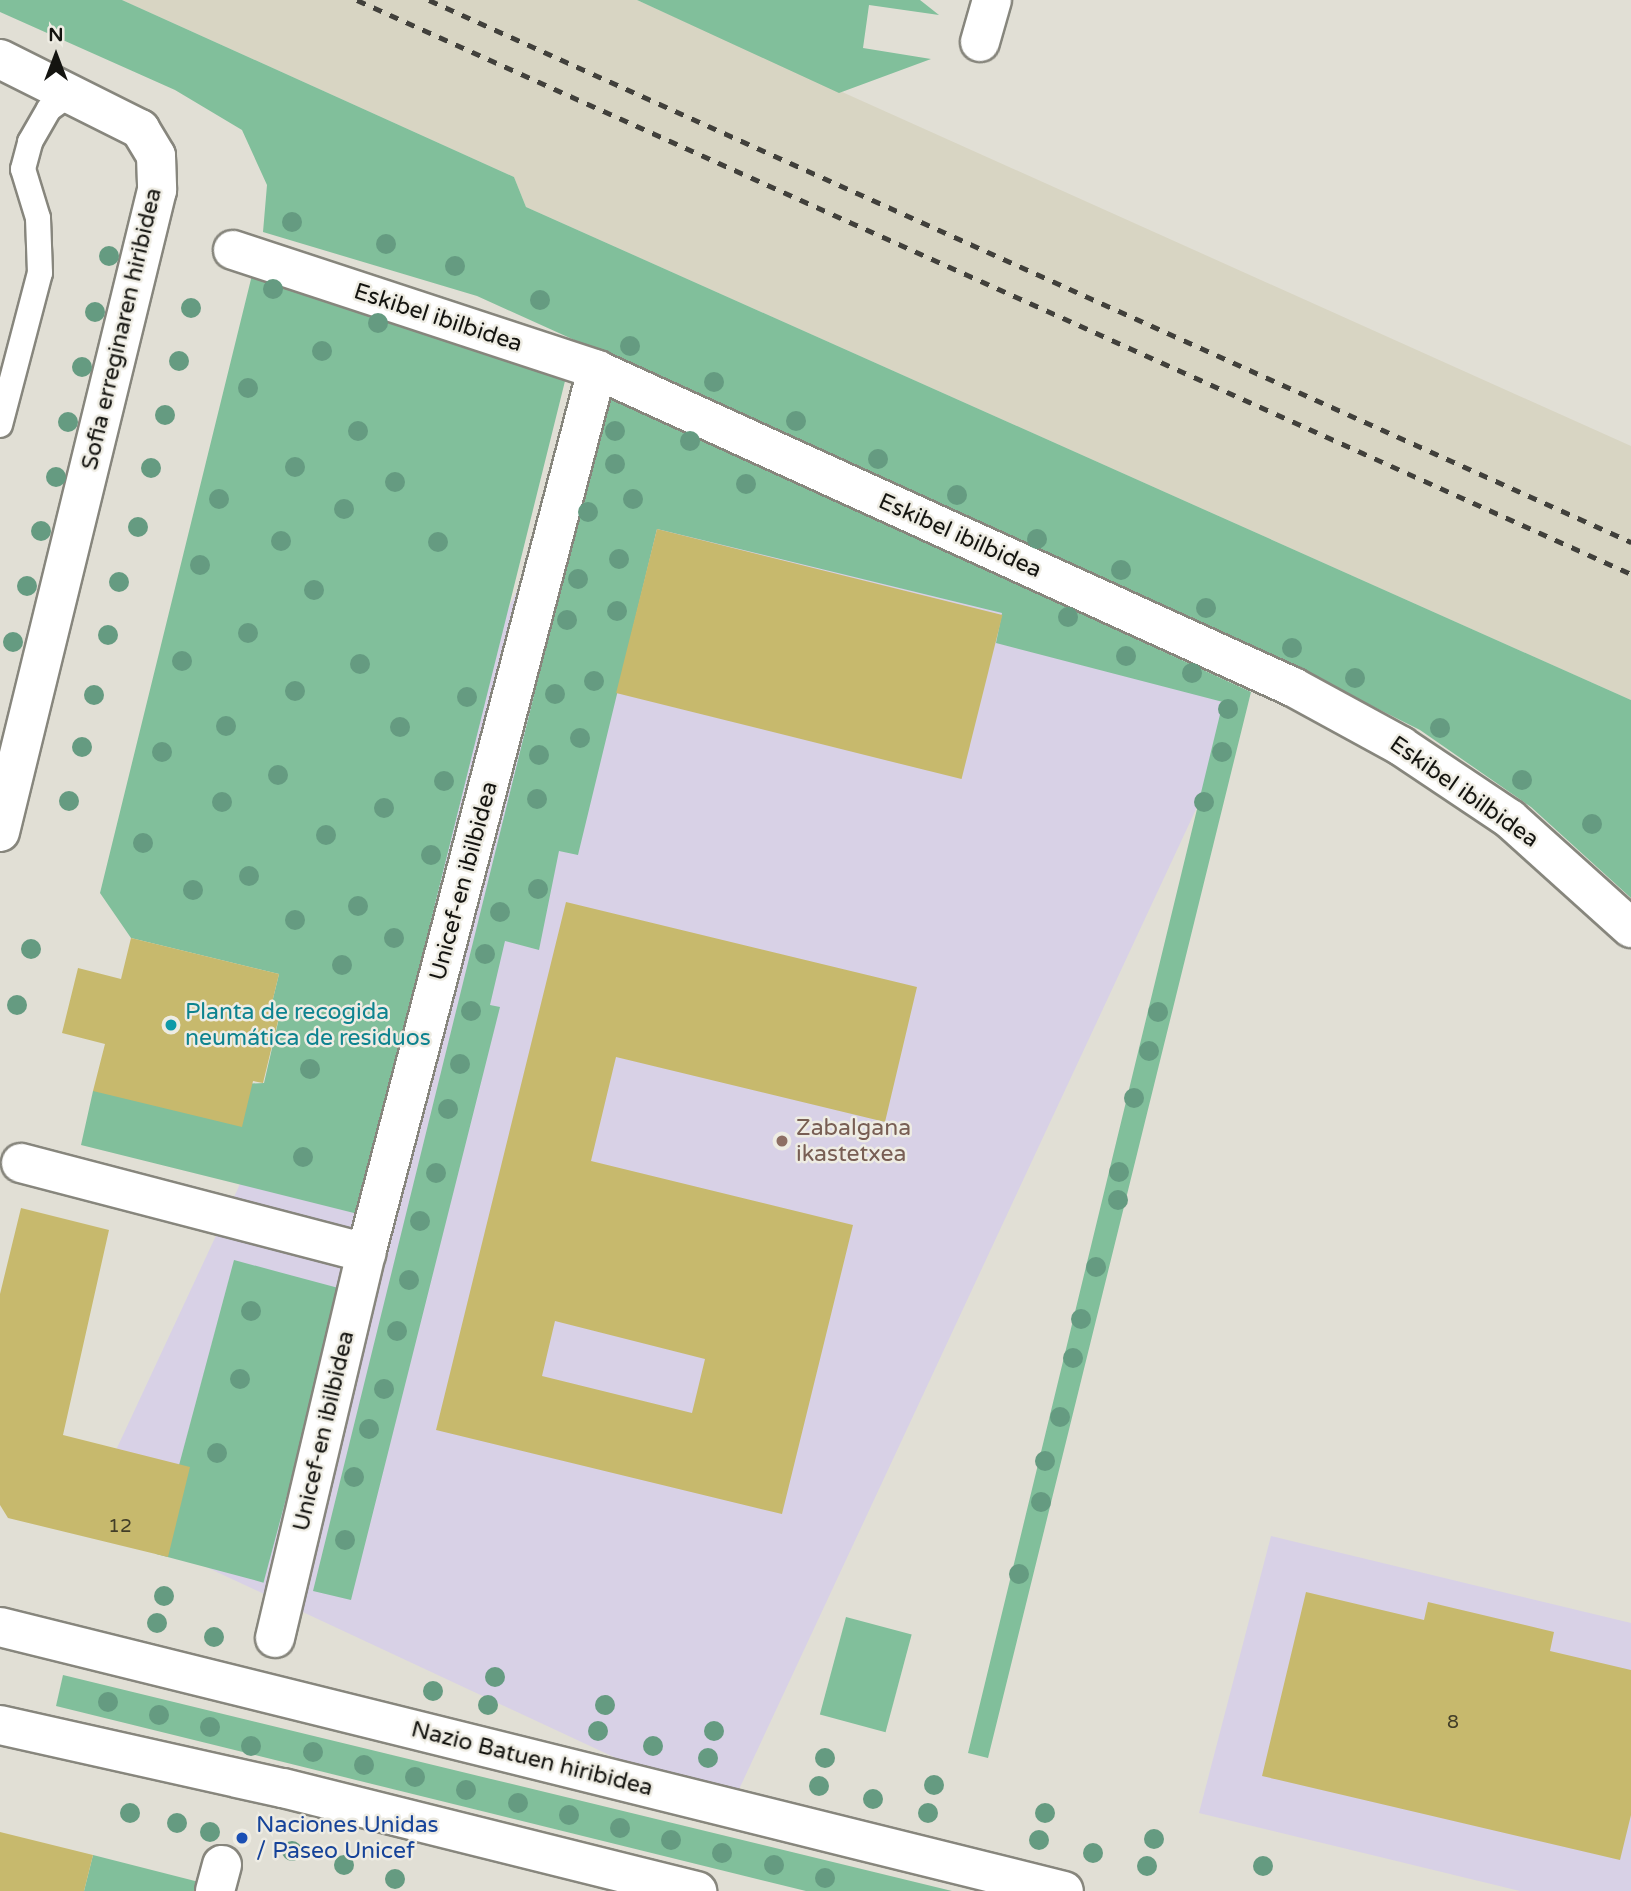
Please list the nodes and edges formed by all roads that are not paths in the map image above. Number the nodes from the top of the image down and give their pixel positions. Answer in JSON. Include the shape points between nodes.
{"nodes":[{"id":1,"x":992,"y":0,"type":"edge"},
{"id":2,"x":980,"y":42,"type":"dead end"},
{"id":3,"x":0,"y":59,"type":"edge"},
{"id":4,"x":72,"y":92,"type":"junction"},
{"id":5,"x":233,"y":250,"type":"dead end"},
{"id":6,"x":597,"y":370,"type":"junction"},
{"id":7,"x":0,"y":425,"type":"edge"},
{"id":8,"x":0,"y":832,"type":"edge"},
{"id":9,"x":1631,"y":928,"type":"edge"},
{"id":10,"x":21,"y":1163,"type":"dead end"},
{"id":11,"x":366,"y":1253,"type":"junction"},
{"id":12,"x":0,"y":1627,"type":"edge"},
{"id":13,"x":275,"y":1638,"type":"dead end"},
{"id":14,"x":0,"y":1725,"type":"edge"},
{"id":15,"x":697,"y":1891,"type":"edge"},
{"id":16,"x":1064,"y":1891,"type":"edge"}],
"edges":[{"from":1,"to":2,"type":"street"},
{"from":3,"to":4,"type":"street","name":"Sofia erreginaren hiribidea"},
{"from":4,"to":7,"type":"lane","via":[[50,109],[30,142],[23,169],[38,218],[40,273]]},
{"from":4,"to":8,"type":"street","name":"Sofia erreginaren hiribidea","via":[[140,129],[156,156],[157,190]]},
{"from":5,"to":6,"type":"street","name":"Eskibel ibilbidea"},
{"from":6,"to":9,"type":"street","name":"Eskibel ibilbidea","via":[[1317,700],[1401,746],[1510,819]]},
{"from":6,"to":11,"type":"street","name":"Unicef-en ibilbidea"},
{"from":10,"to":11,"type":"street"},
{"from":11,"to":13,"type":"street","name":"Unicef-en ibilbidea"},
{"from":12,"to":16,"type":"street","name":"Nazio Batuen hiribidea"},
{"from":14,"to":15,"type":"street","via":[[283,1787]]}]}
